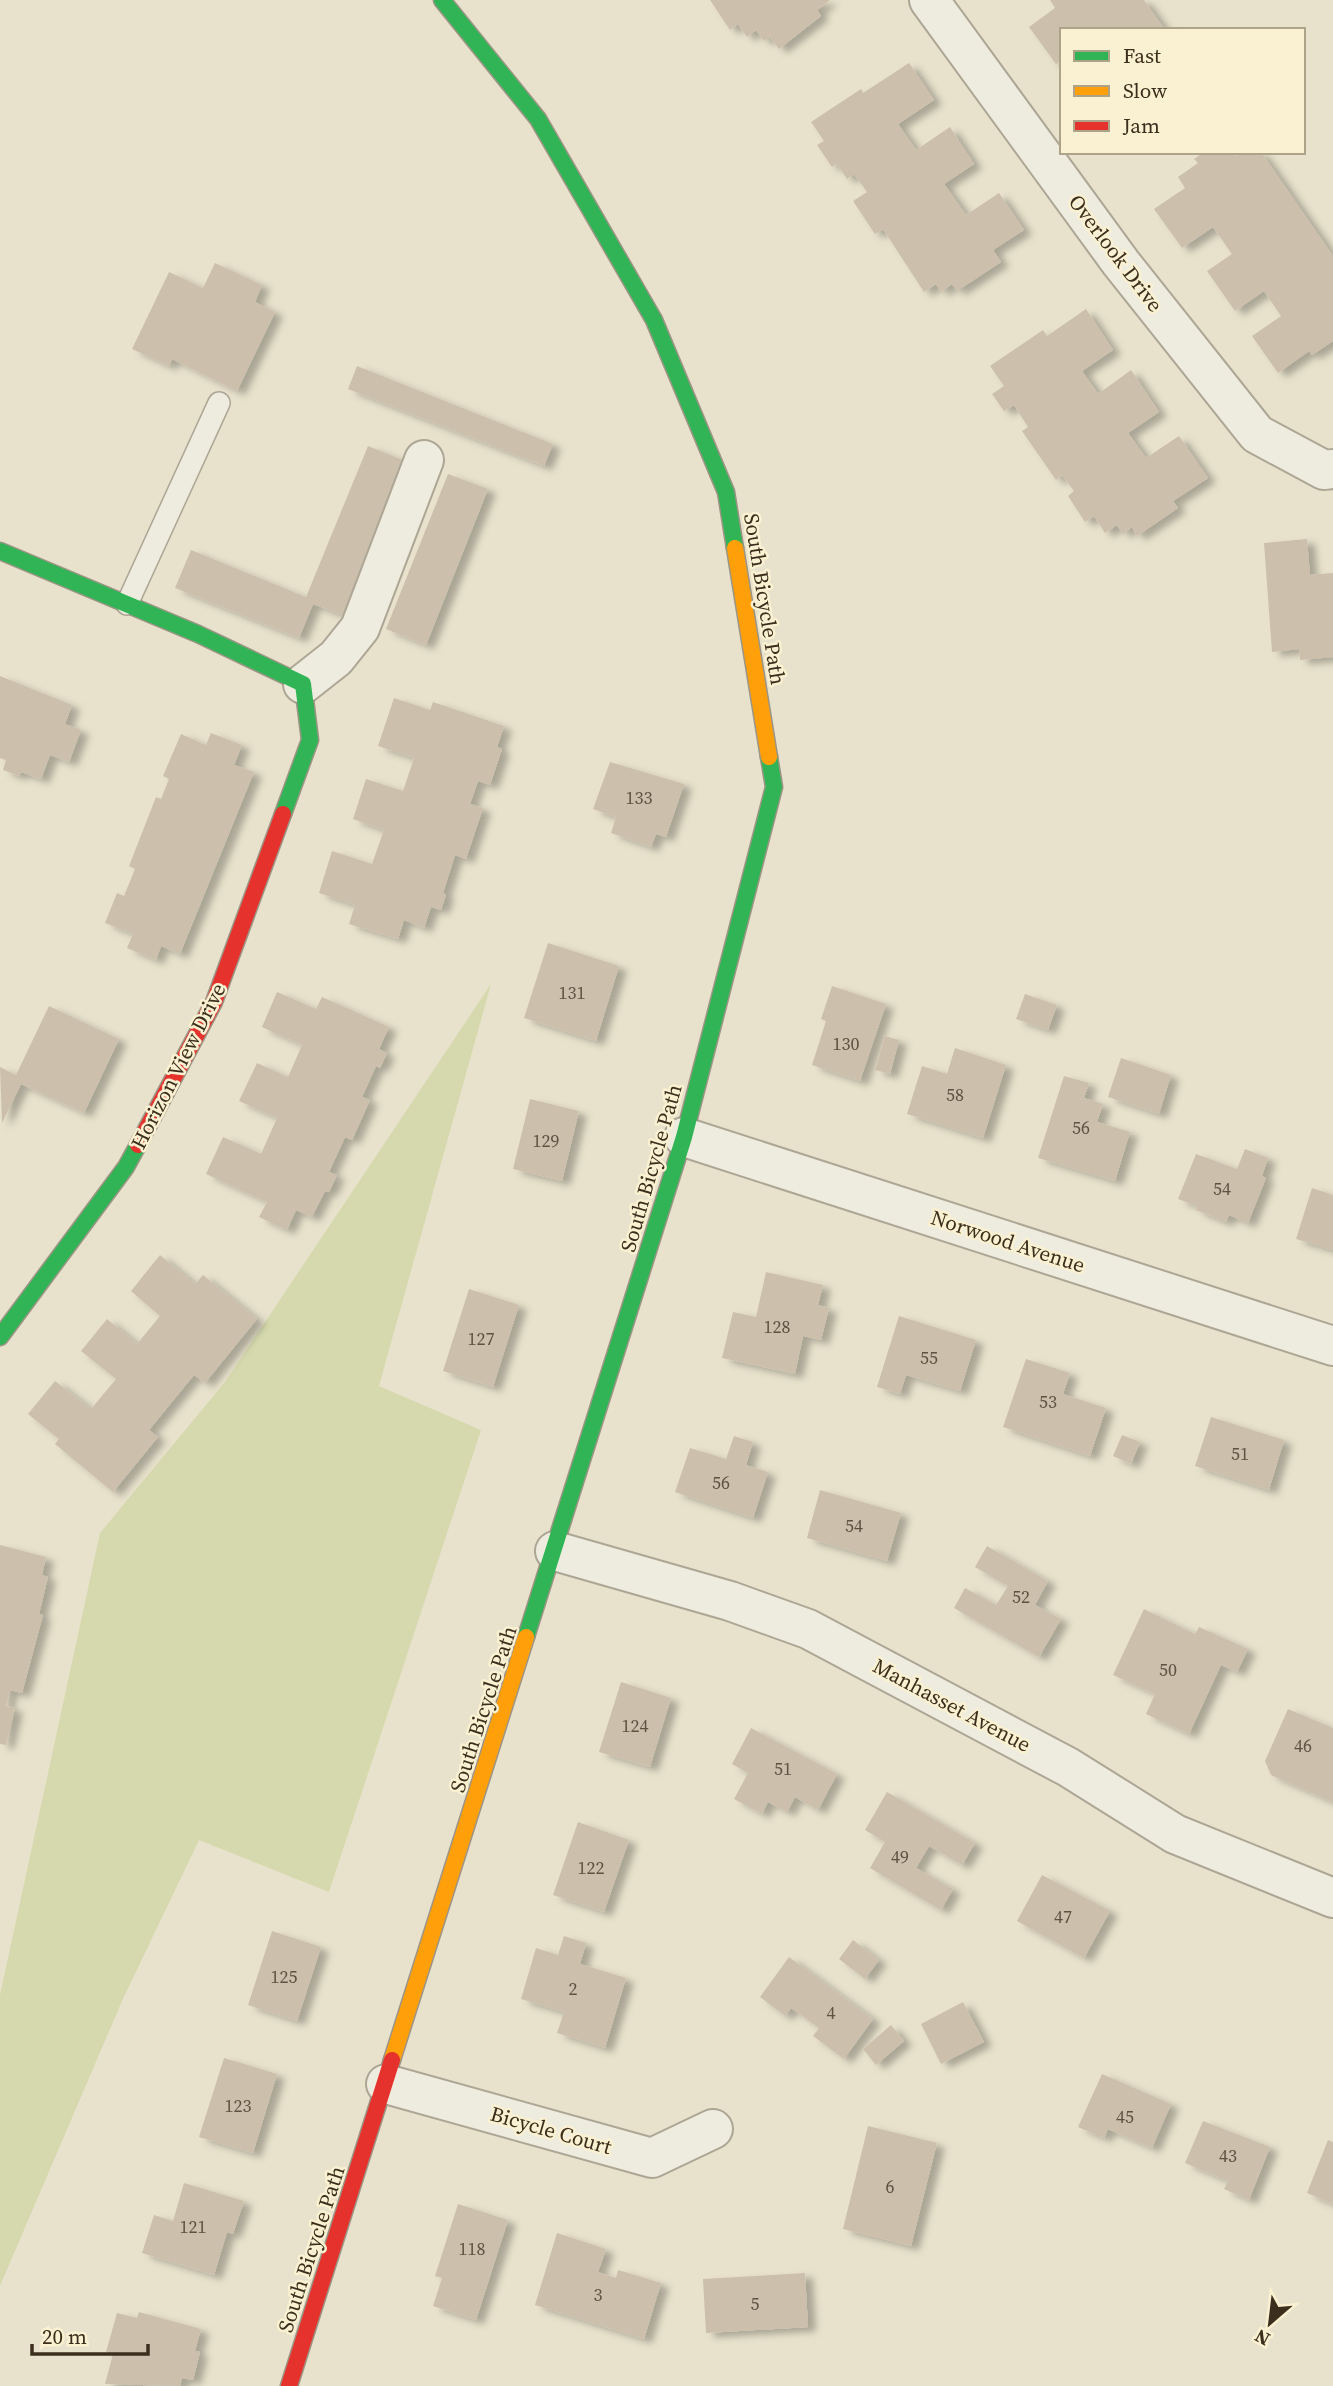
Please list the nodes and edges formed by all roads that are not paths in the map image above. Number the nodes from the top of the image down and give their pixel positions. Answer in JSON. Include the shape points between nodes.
{"nodes":[{"id":1,"x":442,"y":0,"type":"edge"},
{"id":2,"x":929,"y":0,"type":"edge"},
{"id":3,"x":219,"y":403,"type":"dead end"},
{"id":4,"x":424,"y":460,"type":"dead end"},
{"id":5,"x":1333,"y":469,"type":"edge"},
{"id":6,"x":0,"y":551,"type":"edge"},
{"id":7,"x":127,"y":604,"type":"junction"},
{"id":8,"x":303,"y":684,"type":"junction"},
{"id":9,"x":684,"y":1137,"type":"junction"},
{"id":10,"x":0,"y":1337,"type":"edge"},
{"id":11,"x":1333,"y":1346,"type":"edge"},
{"id":12,"x":555,"y":1551,"type":"junction"},
{"id":13,"x":1333,"y":1898,"type":"edge"},
{"id":14,"x":386,"y":2084,"type":"junction"},
{"id":15,"x":713,"y":2129,"type":"dead end"},
{"id":16,"x":289,"y":2386,"type":"edge"}],
"edges":[{"from":1,"to":9,"type":"street","name":"South Bicycle Path","via":[[538,119],[654,320],[726,492],[774,787]]},
{"from":2,"to":5,"type":"street","name":"Overlook Drive","via":[[1121,263],[1257,434],[1324,470]]},
{"from":3,"to":7,"type":"lane"},
{"from":4,"to":8,"type":"street","via":[[360,628],[336,657]]},
{"from":6,"to":7,"type":"street"},
{"from":7,"to":8,"type":"street"},
{"from":8,"to":10,"type":"street","name":"Horizon View Drive","via":[[310,740],[214,1002],[126,1167]]},
{"from":9,"to":11,"type":"street","name":"Norwood Avenue"},
{"from":9,"to":12,"type":"street","name":"South Bicycle Path"},
{"from":12,"to":13,"type":"street","name":"Manhasset Avenue","via":[[730,1601],[808,1629],[1068,1767],[1175,1834]]},
{"from":12,"to":14,"type":"street","name":"South Bicycle Path"},
{"from":14,"to":15,"type":"street","name":"Bicycle Court","via":[[652,2158]]},
{"from":14,"to":16,"type":"street","name":"South Bicycle Path"}]}
